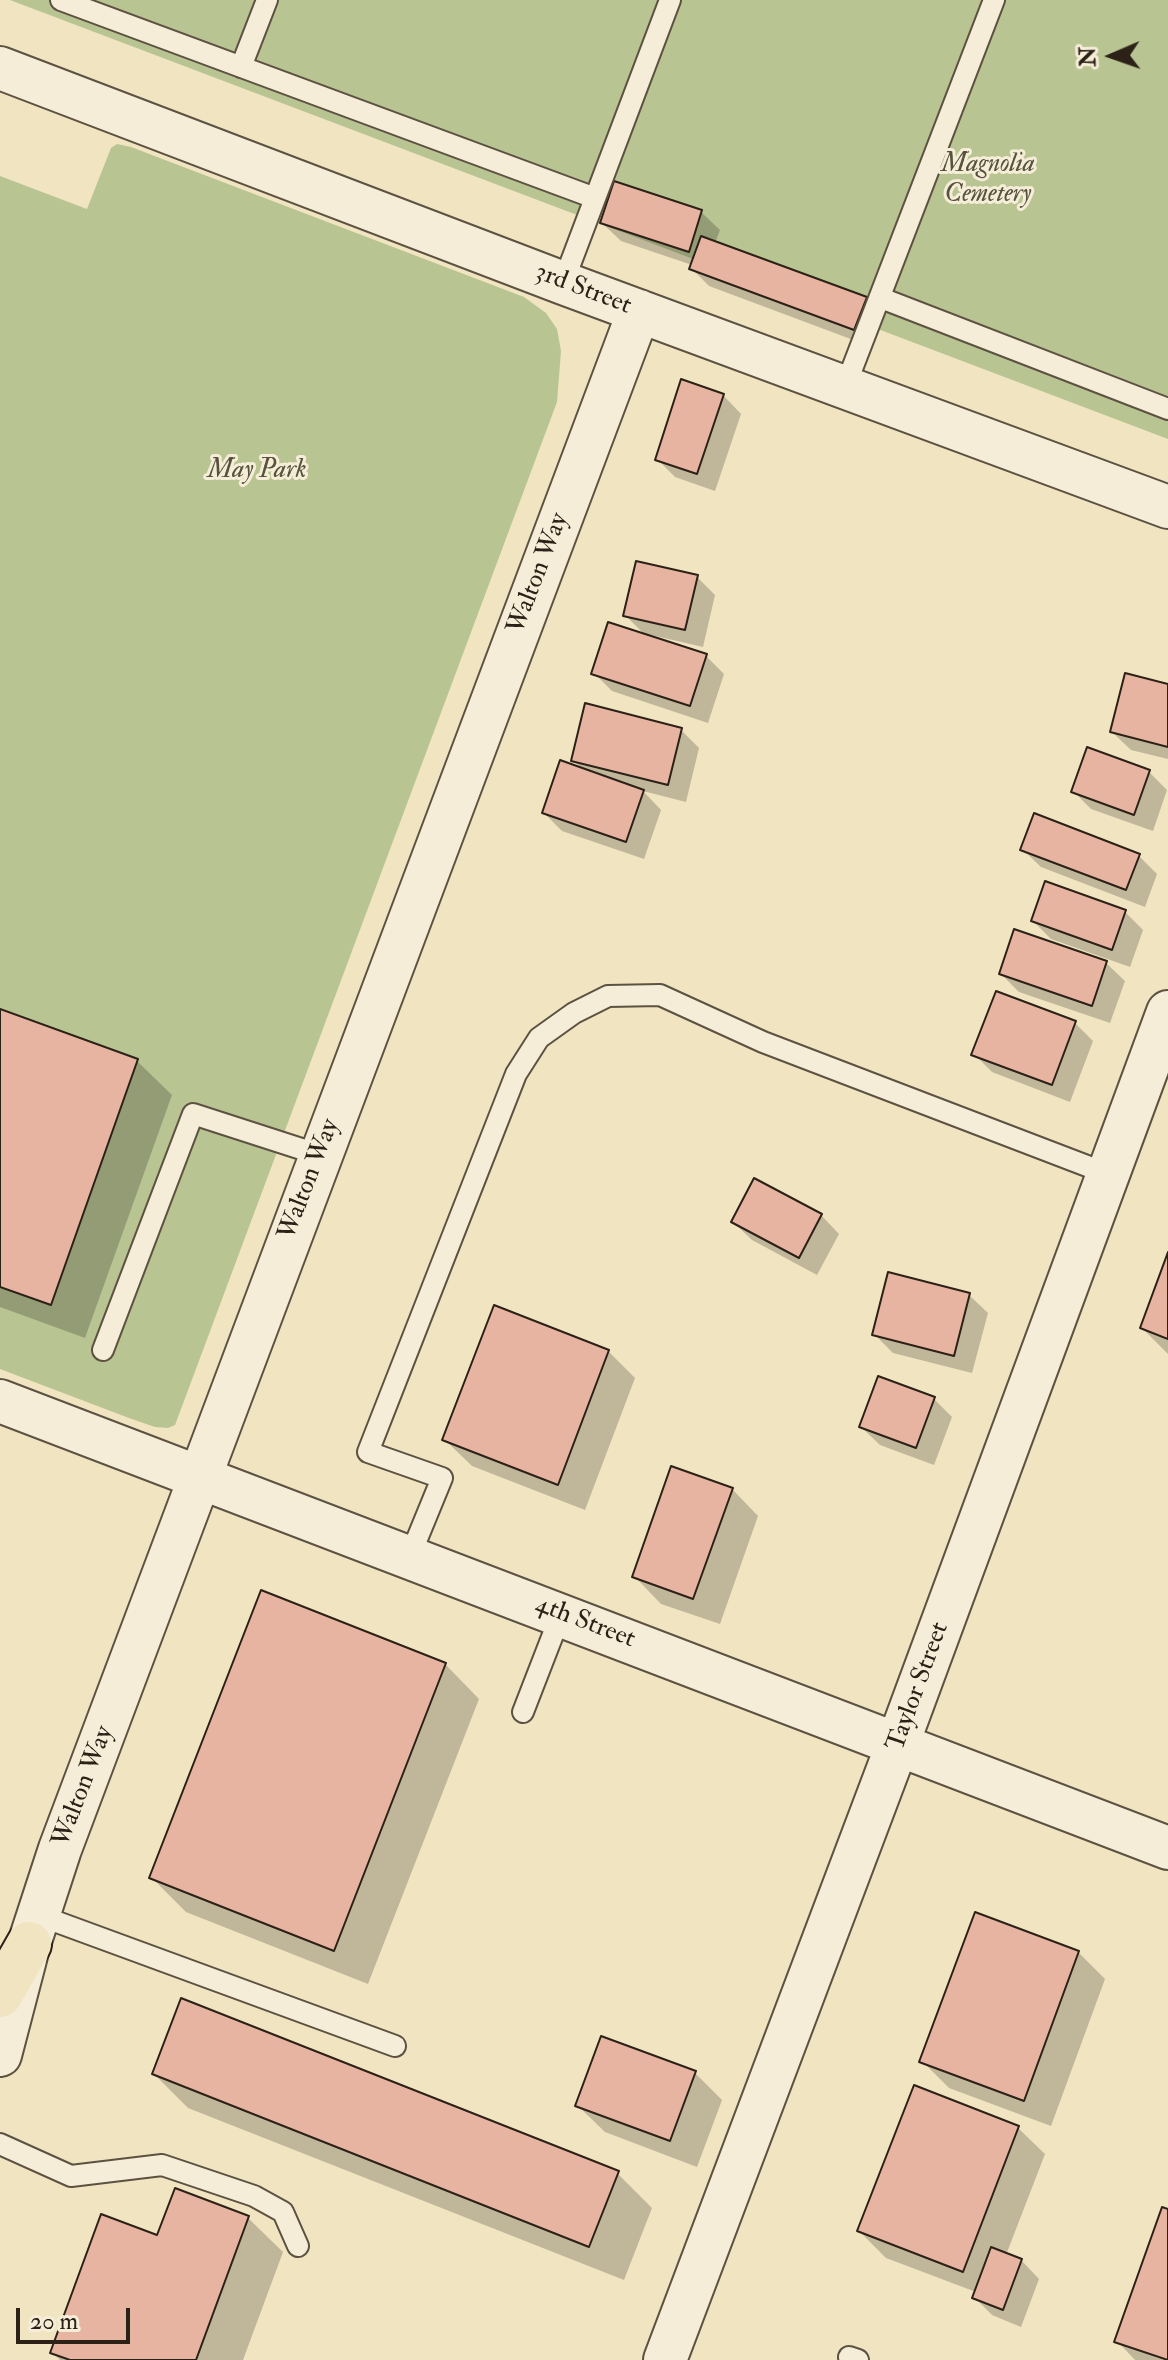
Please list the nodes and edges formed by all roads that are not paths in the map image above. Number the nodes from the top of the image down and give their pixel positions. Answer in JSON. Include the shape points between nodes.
{"nodes":[{"id":1,"x":61,"y":0,"type":"edge"},
{"id":2,"x":267,"y":0,"type":"edge"},
{"id":3,"x":670,"y":0,"type":"edge"},
{"id":4,"x":994,"y":0,"type":"edge"},
{"id":5,"x":241,"y":67,"type":"junction"},
{"id":6,"x":0,"y":68,"type":"edge"},
{"id":7,"x":595,"y":198,"type":"junction"},
{"id":8,"x":563,"y":283,"type":"junction"},
{"id":9,"x":881,"y":298,"type":"junction"},
{"id":10,"x":639,"y":311,"type":"junction"},
{"id":11,"x":845,"y":387,"type":"junction"},
{"id":12,"x":1166,"y":404,"type":"edge"},
{"id":13,"x":1168,"y":507,"type":"edge"},
{"id":14,"x":1168,"y":1012,"type":"edge"},
{"id":15,"x":320,"y":1155,"type":"junction"},
{"id":16,"x":1108,"y":1174,"type":"junction"},
{"id":17,"x":103,"y":1350,"type":"dead end"},
{"id":18,"x":0,"y":1401,"type":"edge"},
{"id":19,"x":202,"y":1476,"type":"junction"},
{"id":20,"x":410,"y":1556,"type":"junction"},
{"id":21,"x":561,"y":1614,"type":"junction"},
{"id":22,"x":523,"y":1712,"type":"dead end"},
{"id":23,"x":898,"y":1743,"type":"junction"},
{"id":24,"x":1168,"y":1848,"type":"edge"},
{"id":25,"x":34,"y":1929,"type":"junction"},
{"id":26,"x":0,"y":1995,"type":"edge"},
{"id":27,"x":395,"y":2046,"type":"dead end"},
{"id":28,"x":0,"y":2055,"type":"edge"},
{"id":29,"x":0,"y":2144,"type":"edge"},
{"id":30,"x":298,"y":2246,"type":"dead end"},
{"id":31,"x":665,"y":2360,"type":"edge"}],
"edges":[{"from":1,"to":5,"type":"lane"},
{"from":2,"to":5,"type":"lane"},
{"from":3,"to":7,"type":"lane"},
{"from":4,"to":9,"type":"lane"},
{"from":5,"to":7,"type":"lane"},
{"from":6,"to":8,"type":"street","name":"3rd Street"},
{"from":7,"to":8,"type":"lane"},
{"from":8,"to":10,"type":"street","name":"3rd Street"},
{"from":9,"to":11,"type":"lane"},
{"from":9,"to":12,"type":"lane"},
{"from":10,"to":11,"type":"street","name":"3rd Street"},
{"from":10,"to":15,"type":"street","name":"Walton Way"},
{"from":11,"to":13,"type":"street","name":"3rd Street"},
{"from":14,"to":16,"type":"street","name":"Taylor Street"},
{"from":15,"to":17,"type":"lane","via":[[193,1114]]},
{"from":15,"to":19,"type":"street","name":"Walton Way"},
{"from":16,"to":20,"type":"lane","via":[[763,1042],[660,995],[608,996],[574,1013],[539,1038],[516,1074],[368,1452],[442,1478]]},
{"from":16,"to":23,"type":"street","name":"Taylor Street"},
{"from":18,"to":19,"type":"street","name":"4th Street"},
{"from":19,"to":20,"type":"street","name":"4th Street"},
{"from":19,"to":25,"type":"street","name":"Walton Way"},
{"from":20,"to":21,"type":"street","name":"4th Street"},
{"from":21,"to":22,"type":"lane"},
{"from":21,"to":23,"type":"street","name":"4th Street"},
{"from":23,"to":24,"type":"street","name":"4th Street"},
{"from":23,"to":31,"type":"street","name":"Taylor Street"},
{"from":25,"to":26,"type":"highway"},
{"from":25,"to":27,"type":"lane"},
{"from":25,"to":28,"type":"street","name":"Walton Way"},
{"from":29,"to":30,"type":"lane","via":[[71,2176],[162,2165],[254,2196],[283,2212]]}]}
